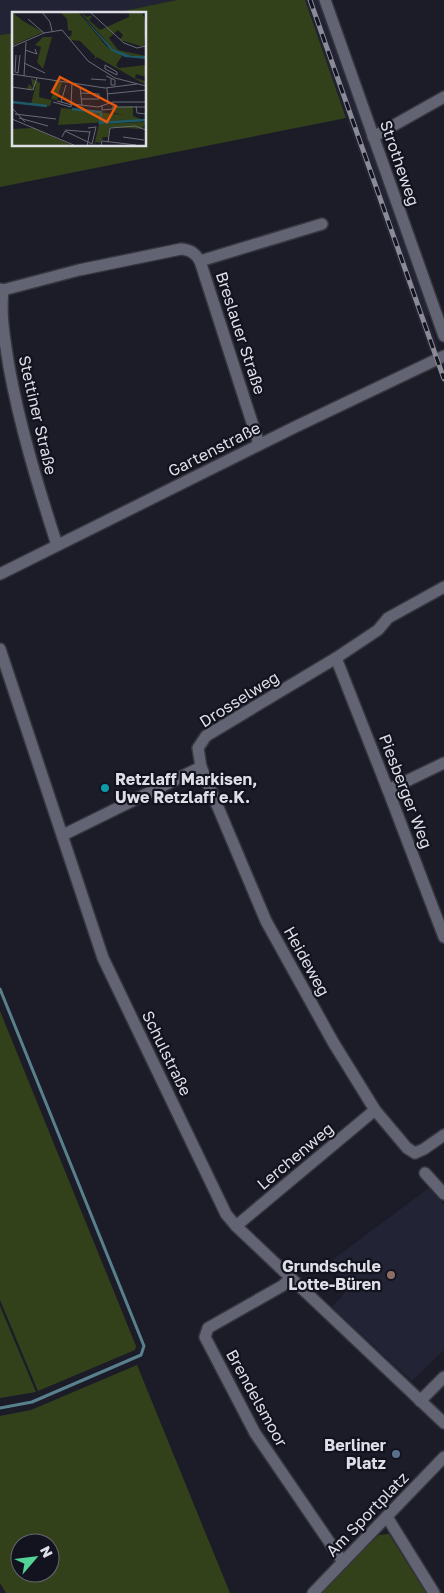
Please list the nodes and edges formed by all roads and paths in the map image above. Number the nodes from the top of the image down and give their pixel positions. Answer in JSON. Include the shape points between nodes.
{"nodes":[{"id":1,"x":325,"y":0,"type":"edge"},
{"id":2,"x":444,"y":98,"type":"edge"},
{"id":3,"x":373,"y":137,"type":"junction"},
{"id":4,"x":322,"y":224,"type":"dead end"},
{"id":5,"x":200,"y":261,"type":"junction"},
{"id":6,"x":1,"y":290,"type":"edge"},
{"id":7,"x":444,"y":336,"type":"edge"},
{"id":8,"x":444,"y":356,"type":"edge"},
{"id":9,"x":260,"y":444,"type":"junction"},
{"id":10,"x":57,"y":545,"type":"junction"},
{"id":11,"x":0,"y":574,"type":"edge"},
{"id":12,"x":444,"y":587,"type":"edge"},
{"id":13,"x":0,"y":649,"type":"edge"},
{"id":14,"x":336,"y":658,"type":"junction"},
{"id":15,"x":444,"y":763,"type":"edge"},
{"id":16,"x":201,"y":767,"type":"junction"},
{"id":17,"x":388,"y":790,"type":"junction"},
{"id":18,"x":63,"y":835,"type":"junction"},
{"id":19,"x":444,"y":937,"type":"edge"},
{"id":20,"x":375,"y":1110,"type":"junction"},
{"id":21,"x":444,"y":1135,"type":"edge"},
{"id":22,"x":425,"y":1172,"type":"dead end"},
{"id":23,"x":444,"y":1194,"type":"edge"},
{"id":24,"x":236,"y":1226,"type":"junction"},
{"id":25,"x":291,"y":1278,"type":"junction"},
{"id":26,"x":444,"y":1377,"type":"edge"},
{"id":27,"x":420,"y":1400,"type":"junction"},
{"id":28,"x":444,"y":1423,"type":"edge"},
{"id":29,"x":444,"y":1458,"type":"edge"},
{"id":30,"x":387,"y":1517,"type":"junction"},
{"id":31,"x":343,"y":1562,"type":"junction"},
{"id":32,"x":313,"y":1593,"type":"edge"},
{"id":33,"x":434,"y":1593,"type":"edge"}],
"edges":[{"from":1,"to":3,"type":"street","name":"Strotheweg"},
{"from":2,"to":3,"type":"street"},
{"from":3,"to":7,"type":"street","name":"Strotheweg"},
{"from":4,"to":5,"type":"street"},
{"from":5,"to":6,"type":"street","via":[[190,250],[181,249]]},
{"from":5,"to":9,"type":"street","name":"Breslauer Straße"},
{"from":6,"to":10,"type":"street","name":"Stettiner Straße","via":[[0,307],[16,403]]},
{"from":8,"to":9,"type":"street","name":"Gartenstraße"},
{"from":9,"to":10,"type":"street","name":"Gartenstraße"},
{"from":10,"to":11,"type":"street","name":"Gartenstraße"},
{"from":12,"to":14,"type":"street","name":"Drosselweg","via":[[388,618],[378,630]]},
{"from":13,"to":18,"type":"street","name":"Schulstraße"},
{"from":14,"to":16,"type":"street","name":"Drosselweg","via":[[206,736],[198,748]]},
{"from":14,"to":17,"type":"street","name":"Piesberger Weg"},
{"from":15,"to":17,"type":"street"},
{"from":16,"to":18,"type":"street"},
{"from":16,"to":20,"type":"street","name":"Heideweg","via":[[268,924]]},
{"from":17,"to":19,"type":"street","name":"Piesberger Weg"},
{"from":18,"to":24,"type":"street","name":"Schulstraße","via":[[103,958],[226,1214]]},
{"from":20,"to":21,"type":"street","name":"Heideweg","via":[[414,1153]]},
{"from":20,"to":24,"type":"street","name":"Lerchenweg"},
{"from":22,"to":23,"type":"street"},
{"from":24,"to":25,"type":"street","name":"Schulstraße"},
{"from":25,"to":27,"type":"street","name":"Schulstraße"},
{"from":25,"to":31,"type":"street","name":"Brendelsmoor","via":[[208,1328],[205,1337],[255,1433]]},
{"from":26,"to":27,"type":"street"},
{"from":27,"to":28,"type":"street"},
{"from":29,"to":30,"type":"street","name":"Am Sportplatz"},
{"from":30,"to":31,"type":"street","name":"Am Sportplatz"},
{"from":30,"to":33,"type":"street"},
{"from":31,"to":32,"type":"street","name":"Am Sportplatz"}]}
